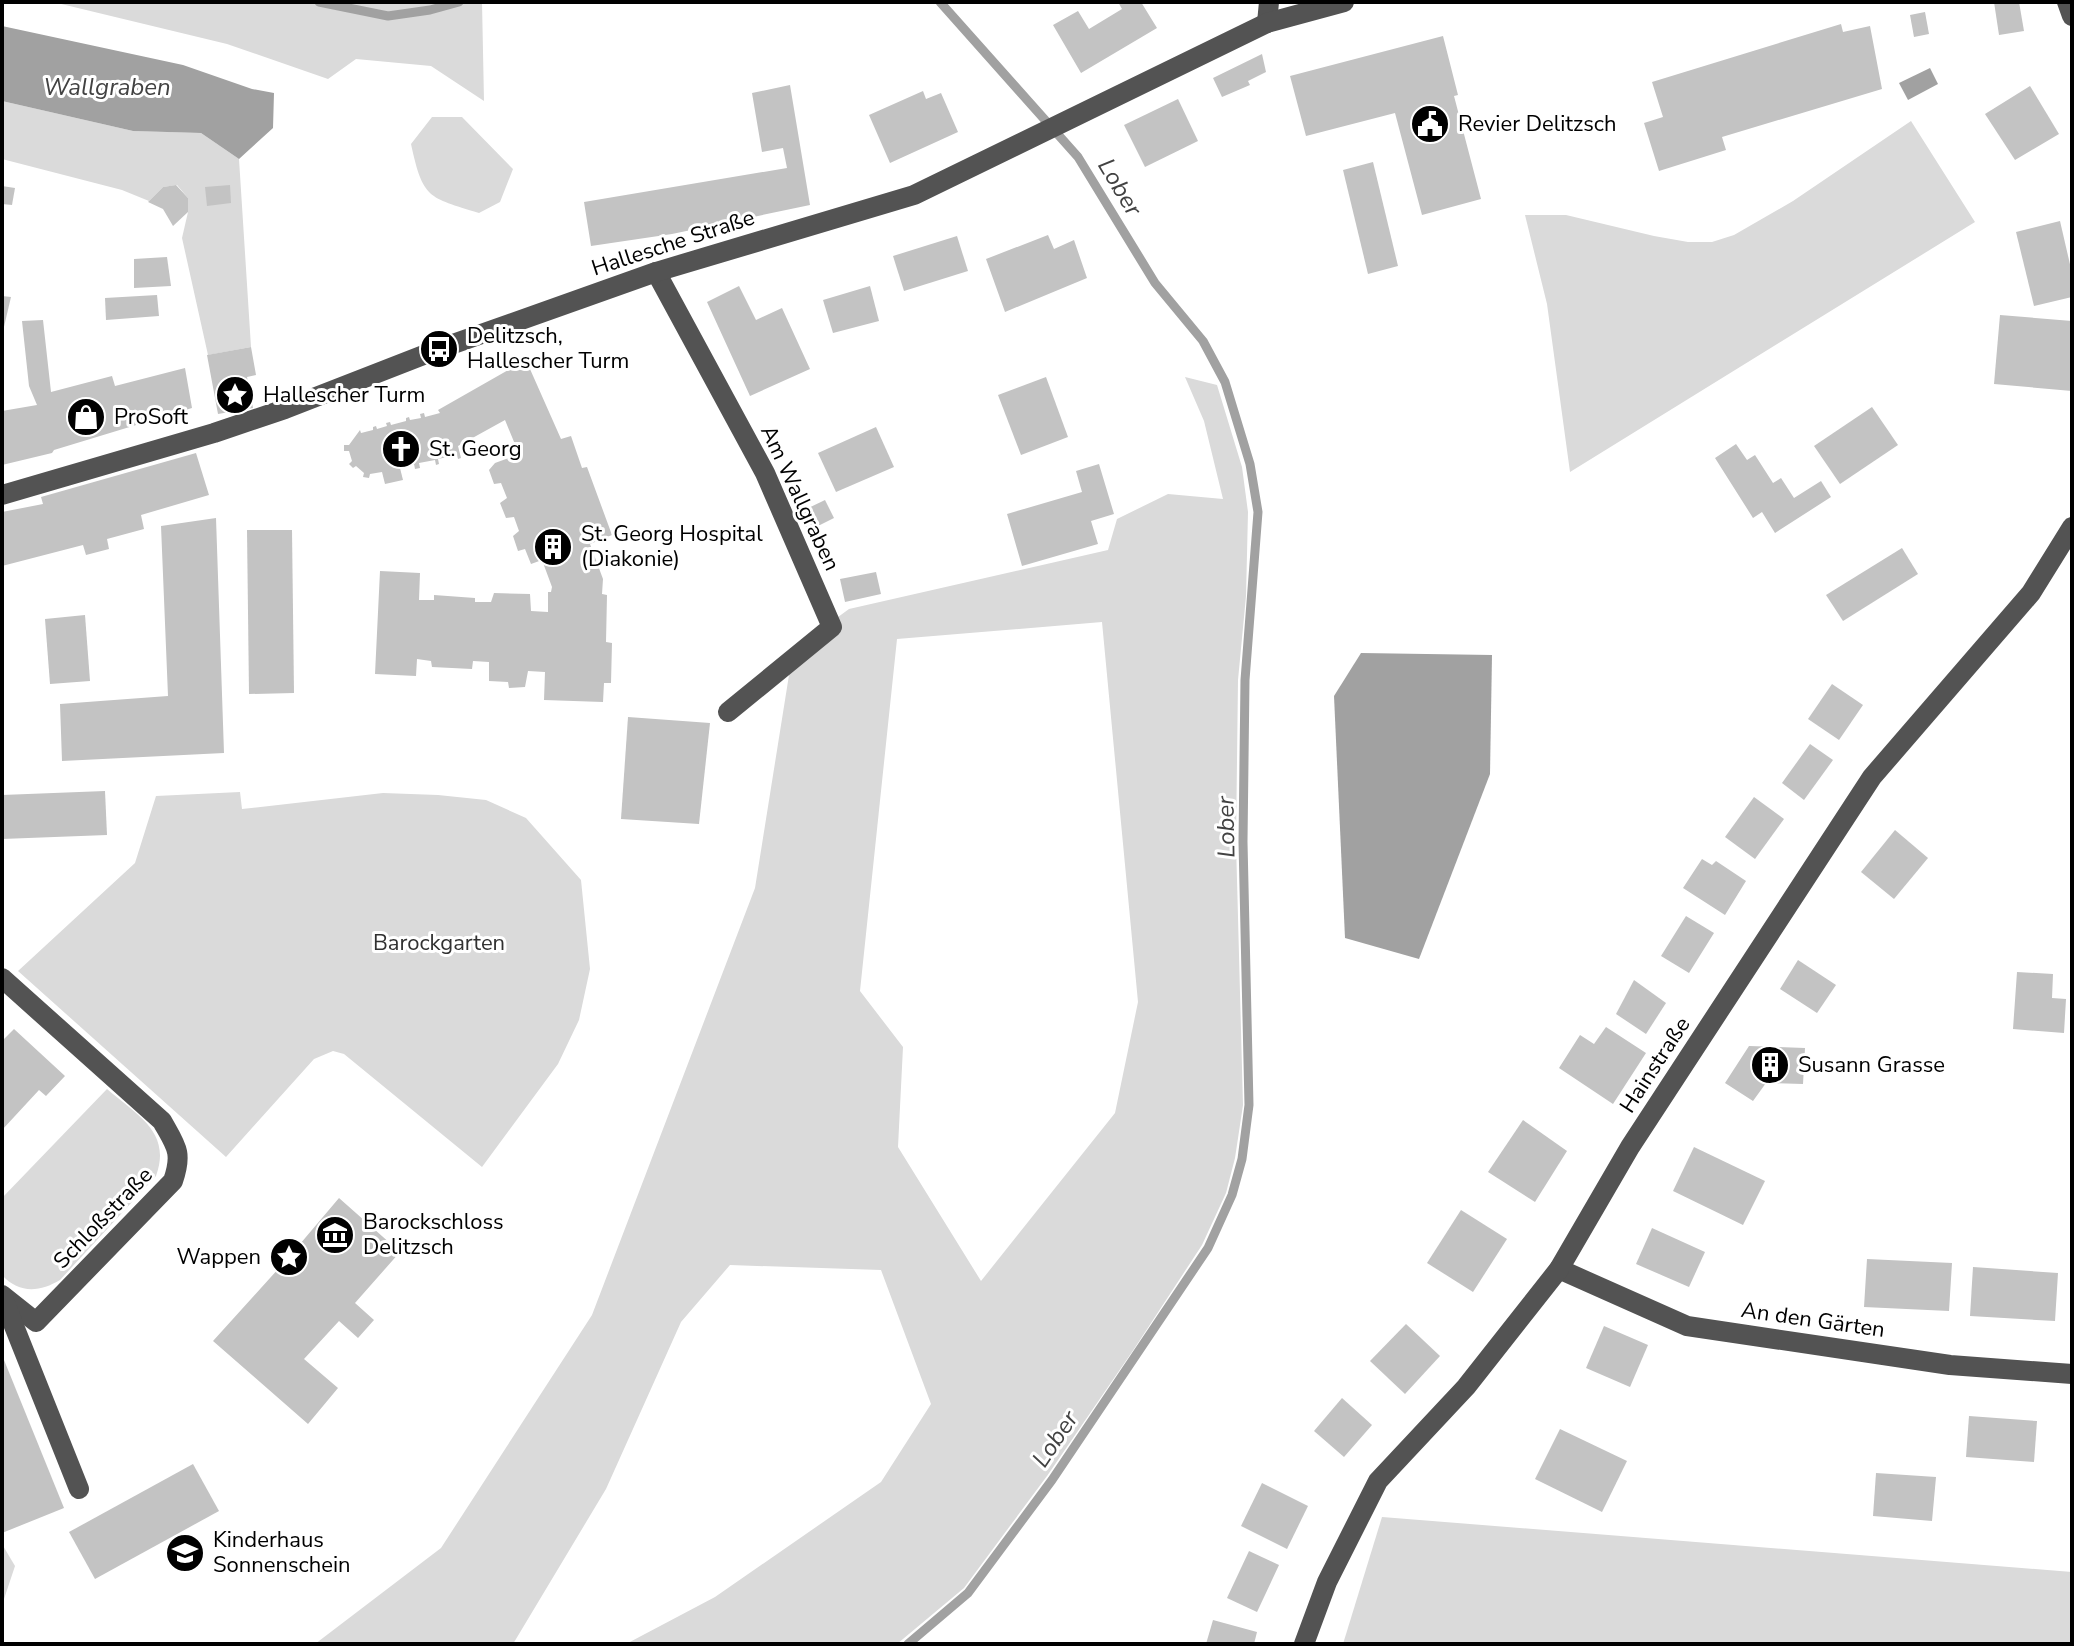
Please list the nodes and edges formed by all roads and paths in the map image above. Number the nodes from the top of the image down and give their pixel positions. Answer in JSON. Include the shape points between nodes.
{"nodes":[{"id":1,"x":1269,"y":2,"type":"edge"},
{"id":2,"x":1344,"y":2,"type":"edge"},
{"id":3,"x":2067,"y":2,"type":"edge"},
{"id":4,"x":2072,"y":16,"type":"edge"},
{"id":5,"x":1267,"y":23,"type":"junction"},
{"id":6,"x":656,"y":272,"type":"junction"},
{"id":7,"x":2,"y":495,"type":"edge"},
{"id":8,"x":2072,"y":527,"type":"edge"},
{"id":9,"x":728,"y":712,"type":"dead end"},
{"id":10,"x":2,"y":978,"type":"edge"},
{"id":11,"x":1559,"y":1269,"type":"junction"},
{"id":12,"x":2,"y":1295,"type":"edge"},
{"id":13,"x":2072,"y":1374,"type":"edge"},
{"id":14,"x":79,"y":1489,"type":"dead end"},
{"id":15,"x":1304,"y":1644,"type":"edge"}],
"edges":[{"from":1,"to":5,"type":"street"},
{"from":2,"to":5,"type":"street","name":"Hallesche Straße"},
{"from":3,"to":4,"type":"street"},
{"from":5,"to":6,"type":"street","name":"Hallesche Straße","via":[[914,195]]},
{"from":6,"to":7,"type":"street","name":"Hallesche Straße","via":[[285,409]]},
{"from":6,"to":9,"type":"street","name":"Am Wallgraben","via":[[765,473],[832,627]]},
{"from":8,"to":11,"type":"street","name":"Hainstraße","via":[[2031,593],[1872,777],[1630,1147]]},
{"from":10,"to":12,"type":"street","name":"Schloßstraße","via":[[162,1121],[179,1151],[179,1164],[173,1181],[36,1322]]},
{"from":11,"to":13,"type":"street","name":"An den Gärten","via":[[1687,1326],[1950,1365]]},
{"from":11,"to":15,"type":"street","name":"Hainstraße","via":[[1466,1387],[1378,1481],[1327,1582]]},
{"from":12,"to":14,"type":"street","name":"Schloßstraße"}]}
